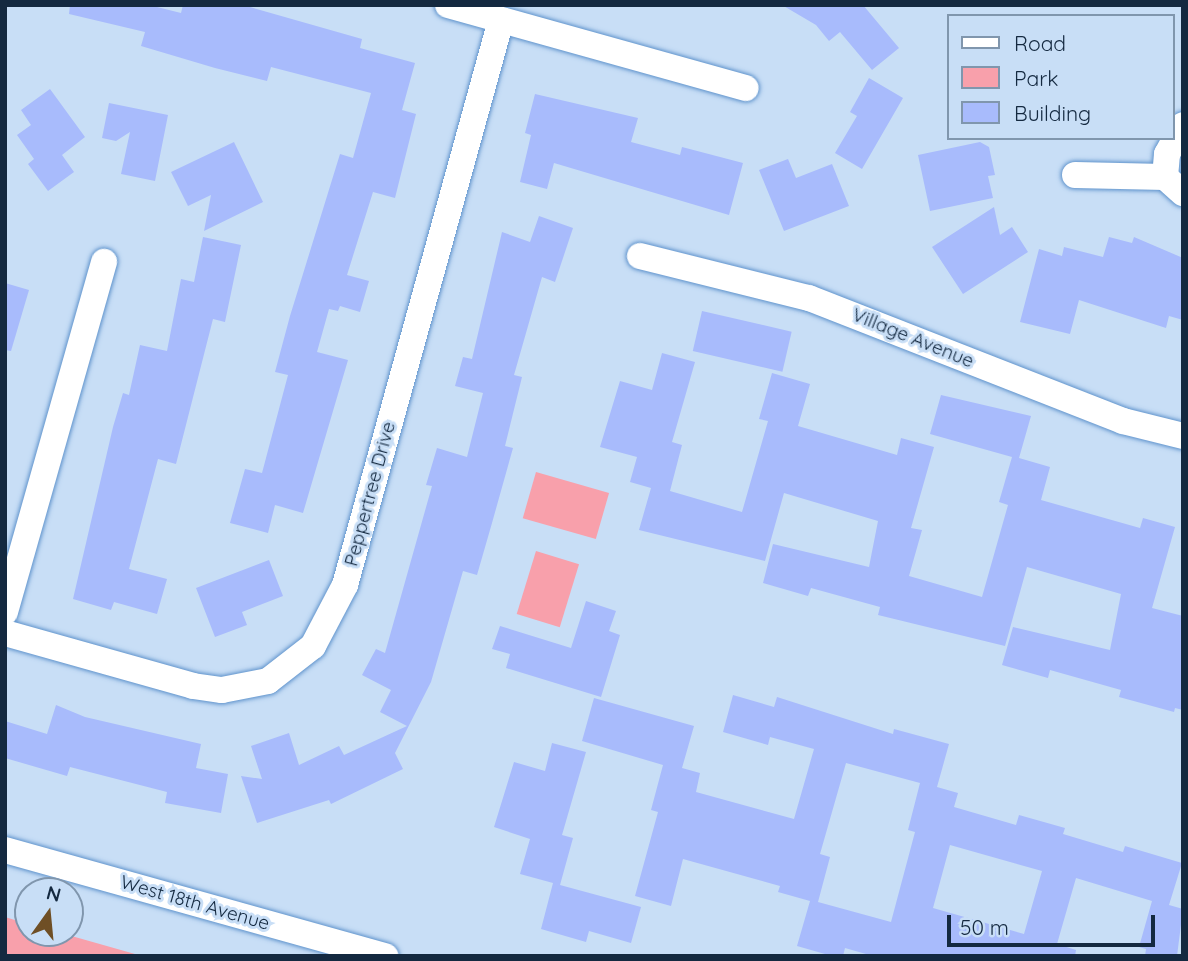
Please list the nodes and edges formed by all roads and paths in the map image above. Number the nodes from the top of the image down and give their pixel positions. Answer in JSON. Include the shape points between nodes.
{"nodes":[{"id":1,"x":448,"y":5,"type":"edge"},
{"id":2,"x":501,"y":20,"type":"junction"},
{"id":3,"x":746,"y":88,"type":"dead end"},
{"id":4,"x":1183,"y":125,"type":"edge"},
{"id":5,"x":1075,"y":175,"type":"dead end"},
{"id":6,"x":1174,"y":185,"type":"edge"},
{"id":7,"x":640,"y":256,"type":"dead end"},
{"id":8,"x":104,"y":262,"type":"dead end"},
{"id":9,"x":1183,"y":436,"type":"edge"},
{"id":10,"x":5,"y":612,"type":"edge"},
{"id":11,"x":5,"y":633,"type":"edge"},
{"id":12,"x":5,"y":850,"type":"edge"},
{"id":13,"x":385,"y":956,"type":"edge"}],
"edges":[{"from":1,"to":2,"type":"street"},
{"from":2,"to":3,"type":"street"},
{"from":2,"to":11,"type":"street","name":"Peppertree Drive","via":[[345,585],[313,646],[268,681],[222,690]]},
{"from":4,"to":6,"type":"street","via":[[1167,154]]},
{"from":5,"to":6,"type":"street"},
{"from":7,"to":9,"type":"street","name":"Village Avenue","via":[[809,298],[1123,421]]},
{"from":8,"to":10,"type":"street"},
{"from":12,"to":13,"type":"street","name":"West 18th Avenue"}]}
